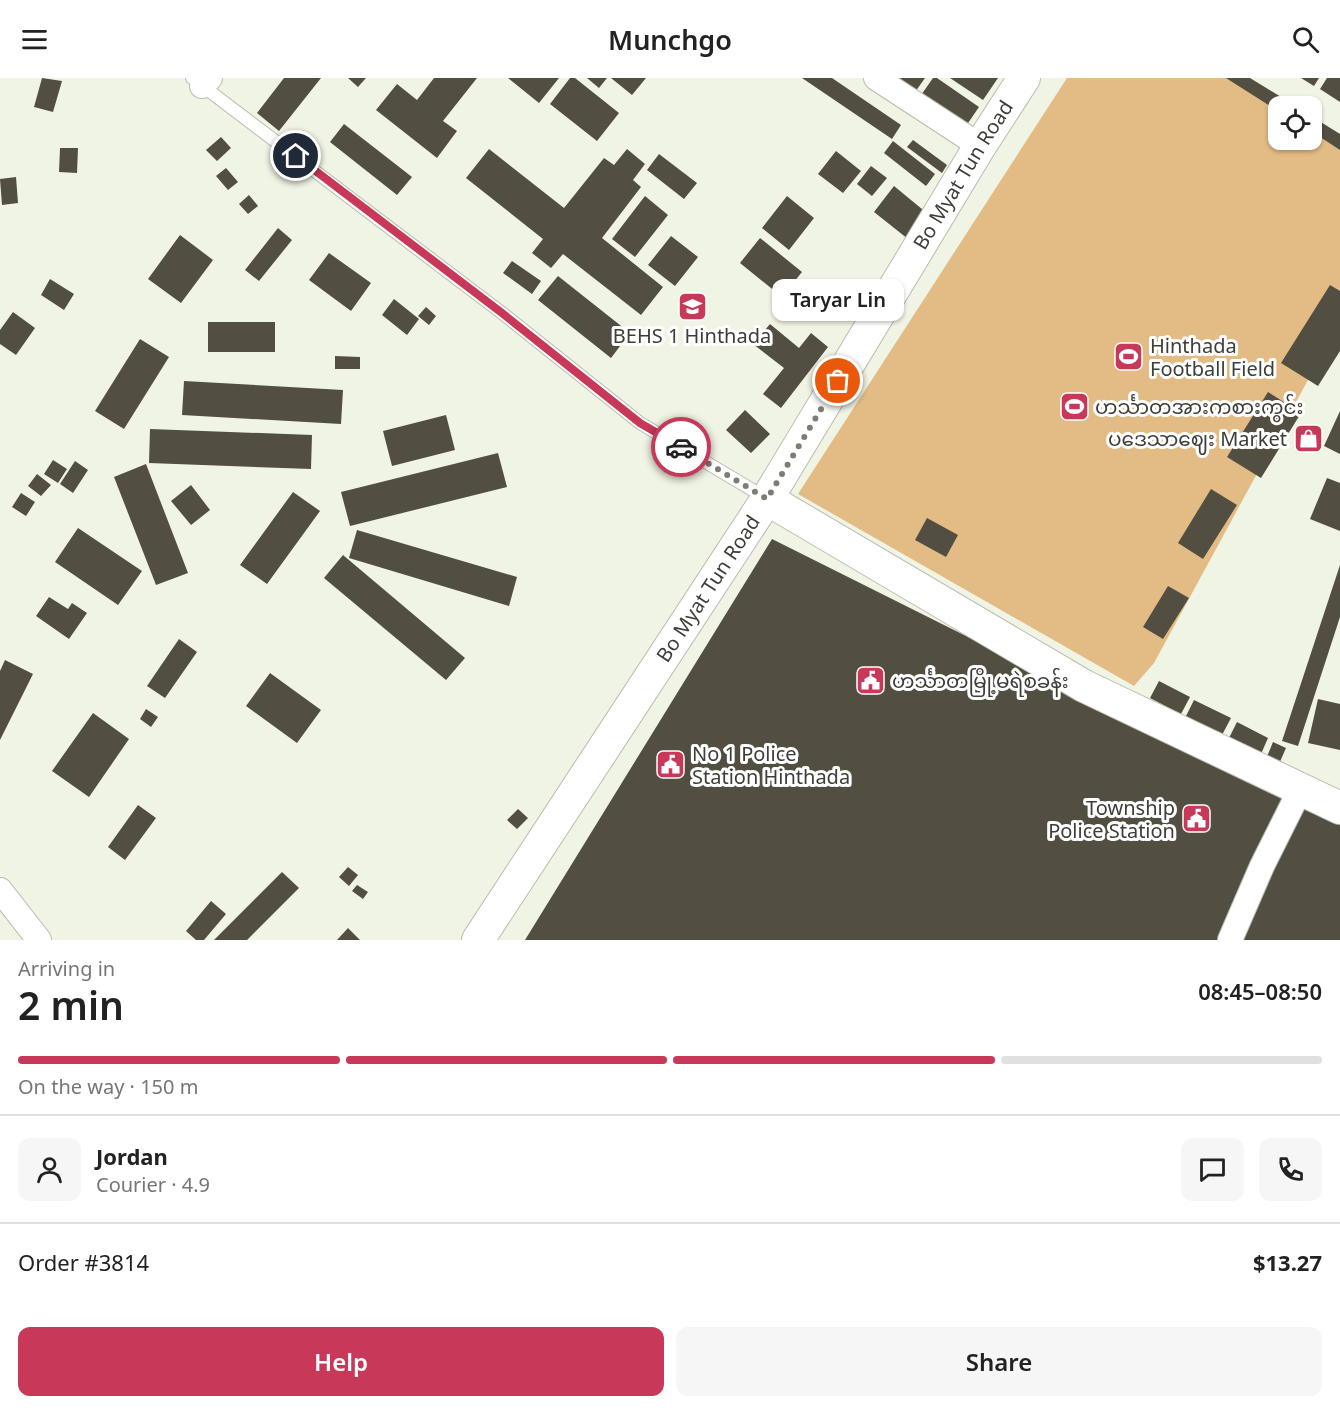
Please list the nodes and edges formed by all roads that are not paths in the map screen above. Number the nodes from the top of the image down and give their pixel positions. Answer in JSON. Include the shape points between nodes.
{"nodes":[{"id":1,"x":876,"y":78,"type":"edge"},
{"id":2,"x":1024,"y":78,"type":"edge"},
{"id":3,"x":201,"y":81,"type":"edge"},
{"id":4,"x":980,"y":146,"type":"junction"},
{"id":5,"x":767,"y":499,"type":"junction"},
{"id":6,"x":1301,"y":788,"type":"junction"},
{"id":7,"x":1340,"y":808,"type":"edge"},
{"id":8,"x":0,"y":890,"type":"edge"},
{"id":9,"x":39,"y":940,"type":"edge"},
{"id":10,"x":478,"y":940,"type":"edge"},
{"id":11,"x":1230,"y":940,"type":"edge"}],
"edges":[{"from":1,"to":4,"type":"street"},
{"from":2,"to":4,"type":"street","name":"Bo Myat Tun Road"},
{"from":3,"to":5,"type":"lane","via":[[640,423]]},
{"from":4,"to":5,"type":"street","name":"Bo Myat Tun Road"},
{"from":5,"to":6,"type":"street","via":[[1084,686]]},
{"from":5,"to":10,"type":"street","name":"Bo Myat Tun Road"},
{"from":6,"to":7,"type":"street"},
{"from":6,"to":11,"type":"street"},
{"from":8,"to":9,"type":"street"}]}
